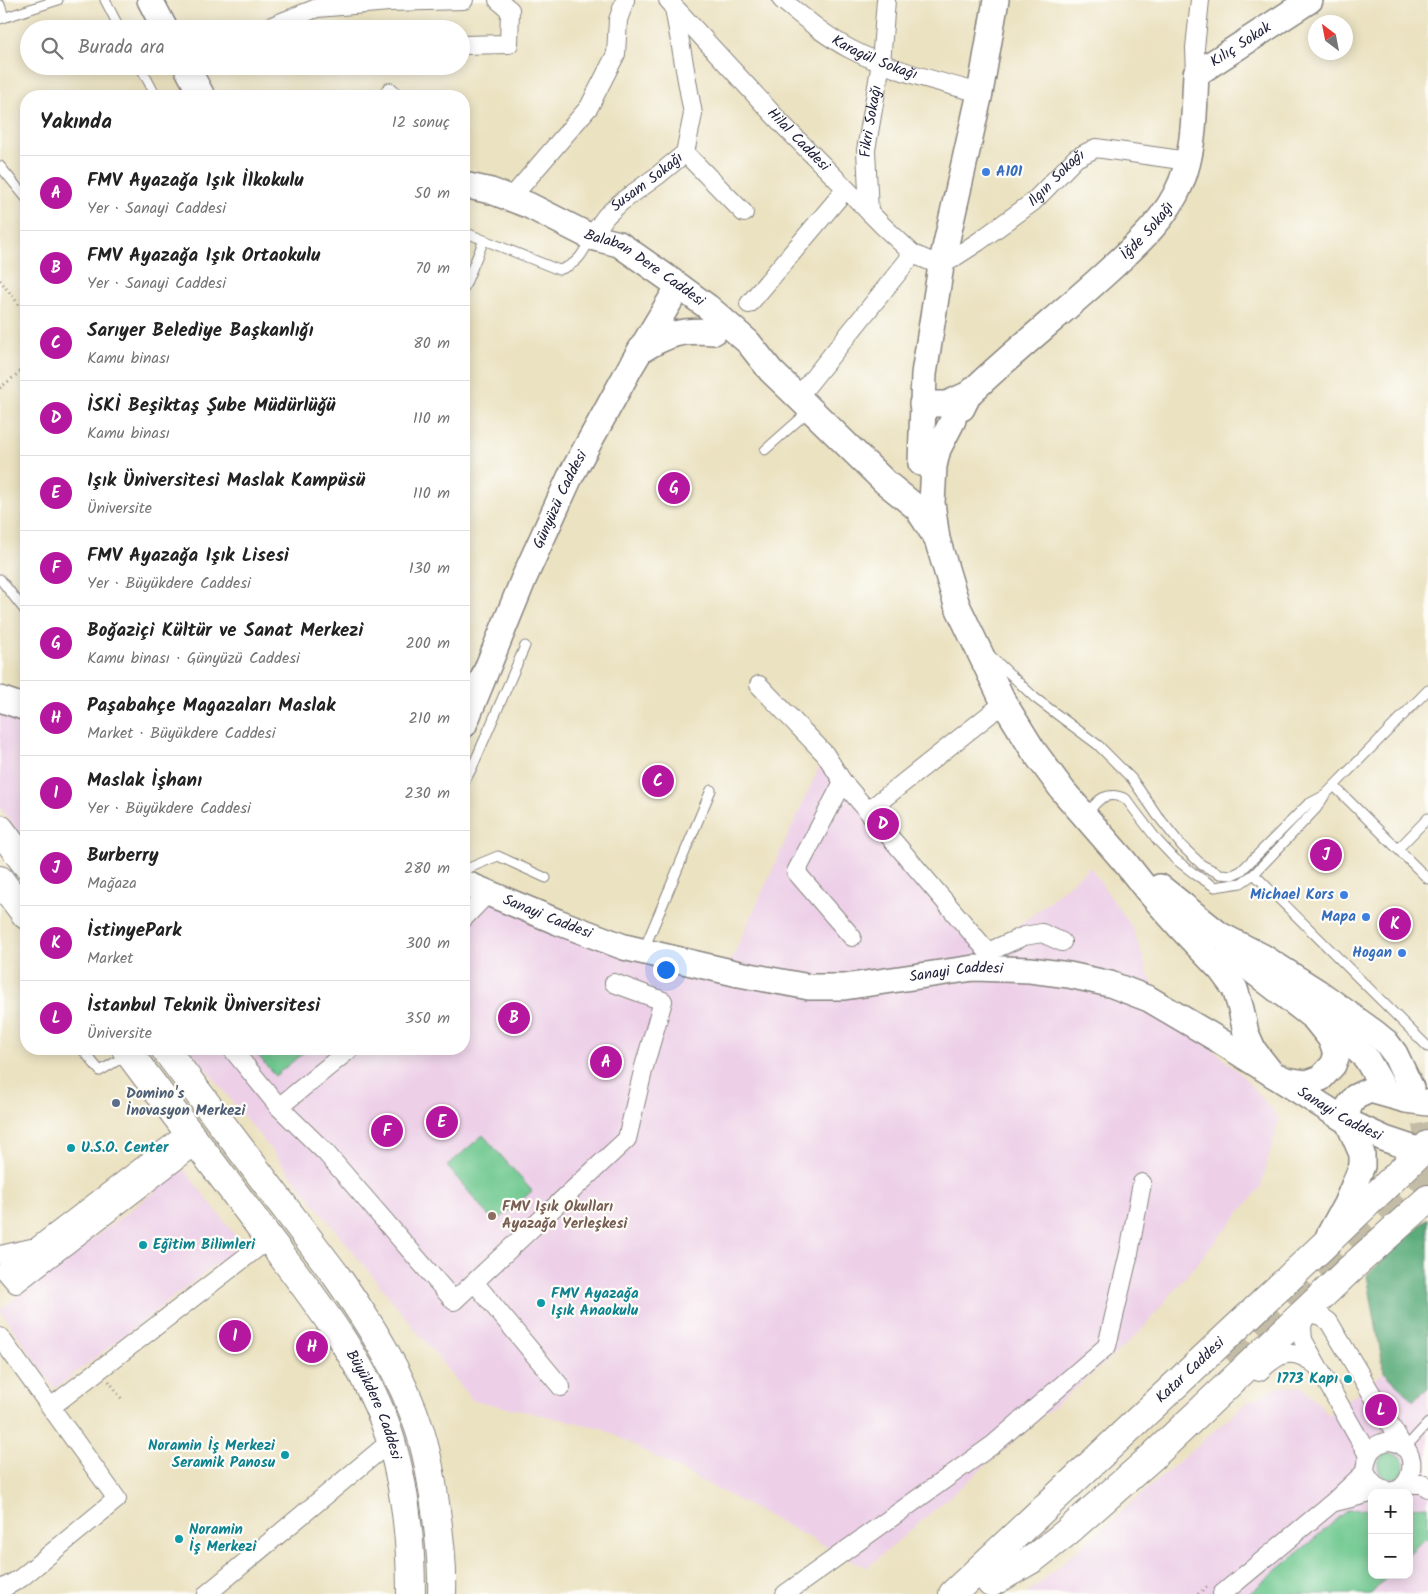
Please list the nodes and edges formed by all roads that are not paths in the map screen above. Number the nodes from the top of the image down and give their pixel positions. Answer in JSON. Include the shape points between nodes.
{"nodes":[{"id":1,"x":58,"y":0,"type":"edge"},
{"id":2,"x":105,"y":0,"type":"edge"},
{"id":3,"x":150,"y":0,"type":"edge"},
{"id":4,"x":464,"y":0,"type":"edge"},
{"id":5,"x":498,"y":0,"type":"edge"},
{"id":6,"x":625,"y":0,"type":"edge"},
{"id":7,"x":782,"y":0,"type":"edge"},
{"id":8,"x":886,"y":0,"type":"edge"},
{"id":9,"x":996,"y":0,"type":"edge"},
{"id":10,"x":1200,"y":0,"type":"edge"},
{"id":11,"x":1310,"y":0,"type":"edge"},
{"id":12,"x":389,"y":1,"type":"edge"},
{"id":13,"x":671,"y":3,"type":"edge"},
{"id":14,"x":0,"y":5,"type":"edge"},
{"id":15,"x":2,"y":18,"type":"edge"},
{"id":16,"x":115,"y":20,"type":"edge"},
{"id":17,"x":160,"y":20,"type":"edge"},
{"id":18,"x":287,"y":20,"type":"edge"},
{"id":19,"x":470,"y":45,"type":"edge"},
{"id":20,"x":881,"y":62,"type":"junction"},
{"id":21,"x":1196,"y":74,"type":"junction"},
{"id":22,"x":145,"y":75,"type":"edge"},
{"id":23,"x":194,"y":75,"type":"edge"},
{"id":24,"x":153,"y":90,"type":"edge"},
{"id":25,"x":200,"y":90,"type":"edge"},
{"id":26,"x":980,"y":94,"type":"junction"},
{"id":27,"x":686,"y":153,"type":"junction"},
{"id":28,"x":1188,"y":161,"type":"junction"},
{"id":29,"x":0,"y":166,"type":"edge"},
{"id":30,"x":470,"y":186,"type":"edge"},
{"id":31,"x":846,"y":189,"type":"junction"},
{"id":32,"x":20,"y":191,"type":"edge"},
{"id":33,"x":510,"y":198,"type":"junction"},
{"id":34,"x":869,"y":212,"type":"junction"},
{"id":35,"x":744,"y":213,"type":"dead end"},
{"id":36,"x":470,"y":234,"type":"edge"},
{"id":37,"x":591,"y":237,"type":"junction"},
{"id":38,"x":484,"y":240,"type":"junction"},
{"id":39,"x":913,"y":254,"type":"junction"},
{"id":40,"x":941,"y":266,"type":"junction"},
{"id":41,"x":470,"y":274,"type":"edge"},
{"id":42,"x":669,"y":289,"type":"junction"},
{"id":43,"x":750,"y":304,"type":"dead end"},
{"id":44,"x":714,"y":332,"type":"junction"},
{"id":45,"x":638,"y":352,"type":"junction"},
{"id":46,"x":771,"y":371,"type":"junction"},
{"id":47,"x":969,"y":394,"type":"junction"},
{"id":48,"x":804,"y":403,"type":"junction"},
{"id":49,"x":922,"y":413,"type":"junction"},
{"id":50,"x":953,"y":420,"type":"junction"},
{"id":51,"x":765,"y":450,"type":"dead end"},
{"id":52,"x":929,"y":471,"type":"junction"},
{"id":53,"x":902,"y":497,"type":"junction"},
{"id":54,"x":936,"y":539,"type":"junction"},
{"id":55,"x":0,"y":579,"type":"edge"},
{"id":56,"x":20,"y":604,"type":"edge"},
{"id":57,"x":972,"y":638,"type":"junction"},
{"id":58,"x":525,"y":646,"type":"dead end"},
{"id":59,"x":470,"y":685,"type":"edge"},
{"id":60,"x":759,"y":685,"type":"dead end"},
{"id":61,"x":1428,"y":690,"type":"edge"},
{"id":62,"x":1004,"y":703,"type":"junction"},
{"id":63,"x":470,"y":710,"type":"edge"},
{"id":64,"x":470,"y":772,"type":"edge"},
{"id":65,"x":843,"y":782,"type":"junction"},
{"id":66,"x":1334,"y":786,"type":"junction"},
{"id":67,"x":710,"y":790,"type":"dead end"},
{"id":68,"x":1325,"y":794,"type":"junction"},
{"id":69,"x":869,"y":810,"type":"junction"},
{"id":70,"x":1428,"y":818,"type":"edge"},
{"id":71,"x":1086,"y":819,"type":"junction"},
{"id":72,"x":0,"y":829,"type":"edge"},
{"id":73,"x":1398,"y":850,"type":"junction"},
{"id":74,"x":20,"y":856,"type":"edge"},
{"id":75,"x":1124,"y":861,"type":"junction"},
{"id":76,"x":470,"y":868,"type":"edge"},
{"id":77,"x":1254,"y":874,"type":"junction"},
{"id":78,"x":546,"y":878,"type":"dead end"},
{"id":79,"x":1428,"y":879,"type":"edge"},
{"id":80,"x":0,"y":880,"type":"edge"},
{"id":81,"x":470,"y":886,"type":"edge"},
{"id":82,"x":488,"y":893,"type":"junction"},
{"id":83,"x":20,"y":907,"type":"edge"},
{"id":84,"x":470,"y":912,"type":"edge"},
{"id":85,"x":1220,"y":935,"type":"junction"},
{"id":86,"x":852,"y":937,"type":"dead end"},
{"id":87,"x":1062,"y":942,"type":"dead end"},
{"id":88,"x":643,"y":952,"type":"junction"},
{"id":89,"x":614,"y":983,"type":"dead end"},
{"id":90,"x":1314,"y":1018,"type":"junction"},
{"id":91,"x":1428,"y":1047,"type":"edge"},
{"id":92,"x":87,"y":1055,"type":"edge"},
{"id":93,"x":122,"y":1055,"type":"edge"},
{"id":94,"x":131,"y":1055,"type":"edge"},
{"id":95,"x":170,"y":1055,"type":"edge"},
{"id":96,"x":237,"y":1055,"type":"edge"},
{"id":97,"x":343,"y":1055,"type":"edge"},
{"id":98,"x":1272,"y":1074,"type":"junction"},
{"id":99,"x":1387,"y":1094,"type":"junction"},
{"id":100,"x":1420,"y":1095,"type":"edge"},
{"id":101,"x":280,"y":1107,"type":"junction"},
{"id":102,"x":1348,"y":1122,"type":"junction"},
{"id":103,"x":193,"y":1138,"type":"junction"},
{"id":104,"x":1426,"y":1149,"type":"edge"},
{"id":105,"x":1142,"y":1184,"type":"dead end"},
{"id":106,"x":1379,"y":1192,"type":"junction"},
{"id":107,"x":1428,"y":1199,"type":"edge"},
{"id":108,"x":270,"y":1239,"type":"junction"},
{"id":109,"x":1322,"y":1247,"type":"junction"},
{"id":110,"x":33,"y":1248,"type":"junction"},
{"id":111,"x":0,"y":1255,"type":"edge"},
{"id":112,"x":3,"y":1280,"type":"edge"},
{"id":113,"x":475,"y":1283,"type":"junction"},
{"id":114,"x":1306,"y":1312,"type":"junction"},
{"id":115,"x":1244,"y":1319,"type":"junction"},
{"id":116,"x":0,"y":1337,"type":"edge"},
{"id":117,"x":1226,"y":1358,"type":"tunnel mouth"},
{"id":118,"x":1316,"y":1365,"type":"junction"},
{"id":119,"x":561,"y":1387,"type":"dead end"},
{"id":120,"x":51,"y":1406,"type":"junction"},
{"id":121,"x":1203,"y":1408,"type":"junction"},
{"id":122,"x":1428,"y":1423,"type":"edge"},
{"id":123,"x":391,"y":1441,"type":"junction"},
{"id":124,"x":1407,"y":1448,"type":"junction"},
{"id":125,"x":1366,"y":1463,"type":"junction"},
{"id":126,"x":1428,"y":1467,"type":"edge"},
{"id":127,"x":1407,"y":1484,"type":"junction"},
{"id":128,"x":1428,"y":1488,"type":"edge"},
{"id":129,"x":1382,"y":1489,"type":"edge"},
{"id":130,"x":1400,"y":1489,"type":"edge"},
{"id":131,"x":1368,"y":1494,"type":"edge"},
{"id":132,"x":1332,"y":1503,"type":"junction"},
{"id":133,"x":985,"y":1589,"type":"edge"},
{"id":134,"x":0,"y":1590,"type":"edge"},
{"id":135,"x":207,"y":1594,"type":"edge"},
{"id":136,"x":410,"y":1594,"type":"edge"},
{"id":137,"x":442,"y":1594,"type":"edge"},
{"id":138,"x":785,"y":1594,"type":"edge"},
{"id":139,"x":953,"y":1594,"type":"edge"},
{"id":140,"x":1222,"y":1594,"type":"edge"}],
"edges":[{"from":1,"to":15,"type":"lane"},
{"from":2,"to":16,"type":"lane"},
{"from":3,"to":17,"type":"street"},
{"from":4,"to":12,"type":"street"},
{"from":5,"to":19,"type":"street","via":[[510,10],[510,44]]},
{"from":6,"to":33,"type":"street","via":[[618,20],[616,54],[590,107]]},
{"from":7,"to":20,"type":"street","name":"Karagül Sokağı","via":[[820,30]]},
{"from":8,"to":20,"type":"street","name":"Fikri Sokağı"},
{"from":9,"to":26,"type":"street"},
{"from":10,"to":21,"type":"street","name":"İğde Sokağı"},
{"from":11,"to":21,"type":"street","name":"Kılıç Sokak"},
{"from":12,"to":18,"type":"street","via":[[317,8]]},
{"from":13,"to":27,"type":"street","name":"Susam Sokağı","via":[[693,114]]},
{"from":13,"to":31,"type":"street","name":"Hilal Caddesi","via":[[783,126]]},
{"from":14,"to":15,"type":"lane"},
{"from":20,"to":26,"type":"street","name":"Karagül Sokağı"},
{"from":20,"to":34,"type":"street","name":"Fikri Sokağı","via":[[866,150]]},
{"from":21,"to":28,"type":"street","name":"İğde Sokağı"},
{"from":22,"to":24,"type":"lane"},
{"from":23,"to":25,"type":"street"},
{"from":26,"to":40,"type":"street"},
{"from":27,"to":35,"type":"street"},
{"from":27,"to":37,"type":"street","name":"Susam Sokağı","via":[[621,202]]},
{"from":28,"to":40,"type":"street","name":"Ilgın Sokağı","via":[[1096,148],[1076,158],[1033,202]]},
{"from":28,"to":47,"type":"street","name":"İğde Sokağı","via":[[1166,213],[1141,240]]},
{"from":29,"to":32,"type":"lane"},
{"from":30,"to":33,"type":"street","name":"Balaban Dere Caddesi"},
{"from":31,"to":34,"type":"street","name":"Hilal Caddesi"},
{"from":31,"to":43,"type":"street"},
{"from":33,"to":37,"type":"street","name":"Balaban Dere Caddesi"},
{"from":34,"to":39,"type":"street","name":"Hilal Caddesi"},
{"from":36,"to":38,"type":"lane"},
{"from":37,"to":38,"type":"lane","via":[[581,256],[570,267],[559,270]]},
{"from":37,"to":42,"type":"street","name":"Balaban Dere Caddesi","via":[[619,244]]},
{"from":38,"to":41,"type":"lane"},
{"from":39,"to":40,"type":"street","name":"Hilal Caddesi"},
{"from":39,"to":48,"type":"street"},
{"from":40,"to":49,"type":"street","via":[[924,374]]},
{"from":42,"to":44,"type":"street","name":"Balaban Dere Caddesi"},
{"from":42,"to":45,"type":"street","name":"Günyüzü Caddesi"},
{"from":42,"to":46,"type":"street","name":"Balaban Dere Caddesi","via":[[708,307],[748,342]]},
{"from":42,"to":59,"type":"street","name":"Günyüzü Caddesi","via":[[634,339],[560,478]]},
{"from":44,"to":45,"type":"street","via":[[673,333]]},
{"from":44,"to":46,"type":"street","name":"Balaban Dere Caddesi","via":[[738,352]]},
{"from":45,"to":63,"type":"street","name":"Günyüzü Caddesi","via":[[570,477]]},
{"from":46,"to":48,"type":"street","name":"Balaban Dere Caddesi"},
{"from":47,"to":49,"type":"street"},
{"from":47,"to":50,"type":"street"},
{"from":48,"to":51,"type":"lane"},
{"from":48,"to":53,"type":"street","name":"Balaban Dere Caddesi"},
{"from":49,"to":50,"type":"street","via":[[936,424]]},
{"from":49,"to":52,"type":"street"},
{"from":50,"to":52,"type":"street"},
{"from":52,"to":53,"type":"street","via":[[912,470],[903,487]]},
{"from":52,"to":54,"type":"street"},
{"from":53,"to":54,"type":"street","name":"Balaban Dere Caddesi","via":[[917,508]]},
{"from":53,"to":62,"type":"street","via":[[924,550],[941,606],[959,645],[984,686]]},
{"from":54,"to":57,"type":"street","via":[[957,605]]},
{"from":55,"to":56,"type":"lane"},
{"from":57,"to":62,"type":"street"},
{"from":57,"to":68,"type":"lane","via":[[1035,698],[1098,745],[1132,778],[1182,846],[1202,865],[1220,874],[1232,875],[1241,871],[1308,804]]},
{"from":58,"to":64,"type":"lane"},
{"from":60,"to":65,"type":"street","via":[[825,754]]},
{"from":61,"to":66,"type":"lane"},
{"from":62,"to":69,"type":"street"},
{"from":62,"to":71,"type":"street","via":[[1033,750]]},
{"from":65,"to":69,"type":"street"},
{"from":65,"to":86,"type":"street","via":[[796,872]]},
{"from":66,"to":68,"type":"lane"},
{"from":66,"to":73,"type":"lane"},
{"from":67,"to":88,"type":"lane"},
{"from":68,"to":77,"type":"lane","via":[[1316,809]]},
{"from":69,"to":87,"type":"street","via":[[988,952],[1024,936],[1042,933]]},
{"from":70,"to":73,"type":"lane"},
{"from":71,"to":75,"type":"street"},
{"from":71,"to":77,"type":"lane","via":[[1097,801],[1107,795],[1119,795],[1126,799],[1175,859],[1215,887],[1241,883]]},
{"from":72,"to":74,"type":"main road"},
{"from":73,"to":79,"type":"lane"},
{"from":75,"to":85,"type":"street"},
{"from":75,"to":98,"type":"street","via":[[1235,989],[1246,1033],[1254,1051]]},
{"from":76,"to":78,"type":"lane","via":[[498,856]]},
{"from":77,"to":91,"type":"lane"},
{"from":80,"to":83,"type":"main road"},
{"from":81,"to":82,"type":"street","name":"Sanayi Caddesi"},
{"from":82,"to":84,"type":"street"},
{"from":82,"to":88,"type":"street","name":"Sanayi Caddesi"},
{"from":85,"to":90,"type":"street","via":[[1248,967]]},
{"from":85,"to":100,"type":"street","via":[[1263,957],[1375,1033],[1395,1054]]},
{"from":88,"to":98,"type":"street","name":"Sanayi Caddesi","via":[[809,987],[844,986],[974,968],[1069,975],[1110,984],[1149,999]]},
{"from":89,"to":113,"type":"street","via":[[663,1001],[627,1139]]},
{"from":90,"to":98,"type":"street","via":[[1330,1038],[1337,1055],[1333,1065],[1321,1078],[1307,1083]]},
{"from":90,"to":99,"type":"street","via":[[1334,1030],[1366,1058]]},
{"from":92,"to":93,"type":"lane","via":[[100,1071]]},
{"from":94,"to":103,"type":"main road","name":"Büyükdere Caddesi"},
{"from":95,"to":137,"type":"main road","via":[[358,1306],[393,1366],[420,1430],[427,1458],[441,1549]]},
{"from":96,"to":101,"type":"street"},
{"from":97,"to":101,"type":"street"},
{"from":98,"to":102,"type":"street","name":"Sanayi Caddesi"},
{"from":99,"to":100,"type":"street","via":[[1406,1100]]},
{"from":99,"to":102,"type":"street","via":[[1370,1090],[1355,1097],[1349,1106]]},
{"from":101,"to":113,"type":"street","via":[[326,1153],[454,1301]]},
{"from":102,"to":104,"type":"street","name":"Sanayi Caddesi","via":[[1385,1139]]},
{"from":102,"to":109,"type":"street","via":[[1362,1154],[1362,1166]]},
{"from":103,"to":108,"type":"main road","name":"Büyükdere Caddesi"},
{"from":103,"to":110,"type":"street"},
{"from":103,"to":112,"type":"street","via":[[16,1284]]},
{"from":104,"to":106,"type":"main road","name":"Katar Caddesi"},
{"from":105,"to":138,"type":"street","via":[[1107,1346],[994,1444]]},
{"from":106,"to":109,"type":"main road","name":"Katar Caddesi"},
{"from":106,"to":114,"type":"main road","via":[[1310,1280]]},
{"from":107,"to":114,"type":"main road"},
{"from":108,"to":120,"type":"street"},
{"from":108,"to":123,"type":"main road","name":"Büyükdere Caddesi","via":[[354,1358]]},
{"from":109,"to":115,"type":"main road","name":"Katar Caddesi"},
{"from":110,"to":111,"type":"street"},
{"from":110,"to":112,"type":"street","via":[[6,1271]]},
{"from":113,"to":119,"type":"street"},
{"from":114,"to":115,"type":"main road"},
{"from":114,"to":118,"type":"street","via":[[1303,1340]]},
{"from":114,"to":121,"type":"main road"},
{"from":114,"to":124,"type":"street","via":[[1329,1322]]},
{"from":115,"to":139,"type":"main road","name":"Katar Caddesi"},
{"from":116,"to":120,"type":"street"},
{"from":117,"to":133,"type":"main road"},
{"from":118,"to":121,"type":"street","via":[[1309,1359],[1284,1354],[1224,1399]]},
{"from":118,"to":125,"type":"street"},
{"from":120,"to":134,"type":"street","via":[[118,1499],[21,1578]]},
{"from":121,"to":133,"type":"main road","via":[[1066,1533]]},
{"from":122,"to":124,"type":"lane"},
{"from":123,"to":135,"type":"street"},
{"from":123,"to":136,"type":"main road","name":"Büyükdere Caddesi","via":[[403,1492]]},
{"from":124,"to":125,"type":"street","via":[[1389,1441],[1382,1442],[1371,1449]]},
{"from":124,"to":126,"type":"street"},
{"from":124,"to":127,"type":"street","via":[[1415,1463],[1415,1471]]},
{"from":125,"to":129,"type":"street","via":[[1370,1480]]},
{"from":125,"to":132,"type":"street"},
{"from":127,"to":128,"type":"street","via":[[1422,1484]]},
{"from":127,"to":130,"type":"street"},
{"from":131,"to":132,"type":"street"},
{"from":132,"to":140,"type":"street"}]}
